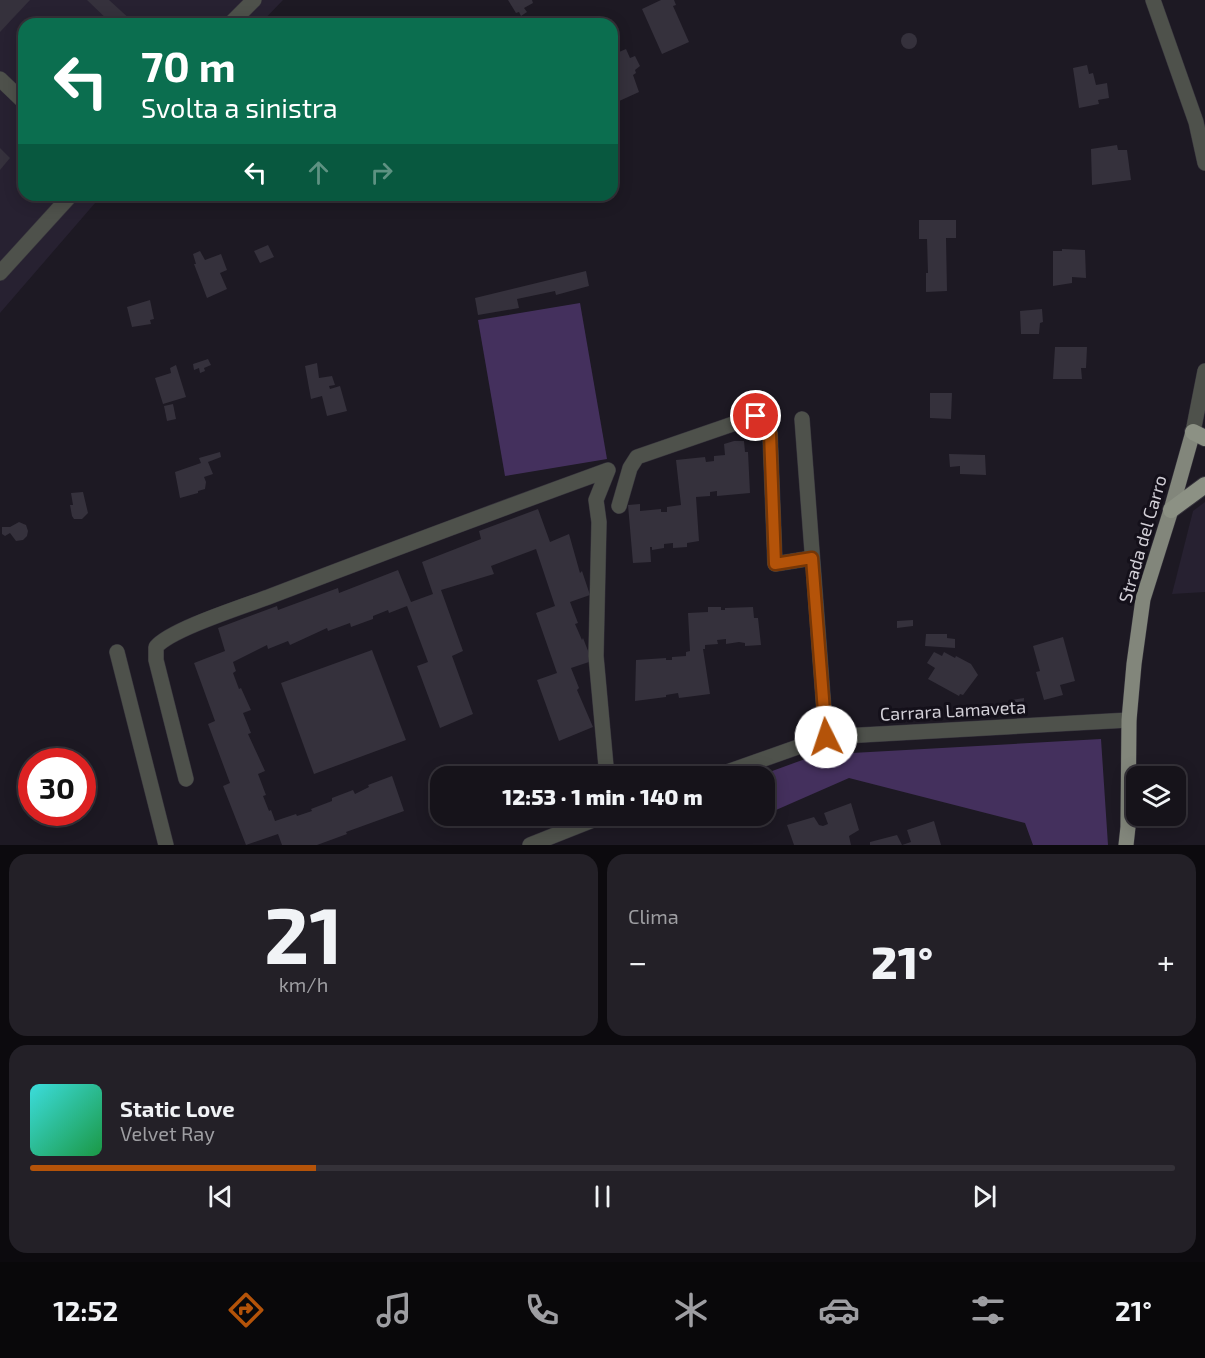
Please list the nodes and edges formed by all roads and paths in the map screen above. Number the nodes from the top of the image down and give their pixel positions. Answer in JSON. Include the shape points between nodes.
{"nodes":[{"id":1,"x":254,"y":0,"type":"edge"},
{"id":2,"x":1154,"y":0,"type":"edge"},
{"id":3,"x":236,"y":18,"type":"edge"},
{"id":4,"x":0,"y":79,"type":"edge"},
{"id":5,"x":18,"y":96,"type":"edge"},
{"id":6,"x":1205,"y":163,"type":"edge"},
{"id":7,"x":66,"y":201,"type":"edge"},
{"id":8,"x":0,"y":273,"type":"edge"},
{"id":9,"x":1205,"y":371,"type":"edge"},
{"id":10,"x":802,"y":419,"type":"dead end"},
{"id":11,"x":1201,"y":433,"type":"edge"},
{"id":12,"x":1205,"y":485,"type":"edge"},
{"id":13,"x":619,"y":506,"type":"dead end"},
{"id":14,"x":1171,"y":510,"type":"junction"},
{"id":15,"x":812,"y":558,"type":"junction"},
{"id":16,"x":117,"y":652,"type":"dead end"},
{"id":17,"x":1129,"y":720,"type":"junction"},
{"id":18,"x":826,"y":737,"type":"junction"},
{"id":19,"x":606,"y":766,"type":"edge"},
{"id":20,"x":744,"y":766,"type":"edge"},
{"id":21,"x":186,"y":779,"type":"dead end"},
{"id":22,"x":578,"y":826,"type":"edge"},
{"id":23,"x":1128,"y":827,"type":"junction"},
{"id":24,"x":166,"y":845,"type":"edge"},
{"id":25,"x":530,"y":845,"type":"edge"},
{"id":26,"x":1126,"y":845,"type":"edge"},
{"id":27,"x":1134,"y":845,"type":"edge"}],
"edges":[{"from":1,"to":3,"type":"street"},
{"from":2,"to":6,"type":"street","via":[[1196,122]]},
{"from":4,"to":5,"type":"street"},
{"from":7,"to":8,"type":"street"},
{"from":9,"to":11,"type":"street","name":"Strada del Carro"},
{"from":10,"to":15,"type":"street"},
{"from":11,"to":14,"type":"main road","name":"Strada del Carro"},
{"from":12,"to":14,"type":"highway"},
{"from":13,"to":15,"type":"street","via":[[637,457],[756,416],[770,433],[775,564]]},
{"from":14,"to":17,"type":"main road","name":"Strada del Carro","via":[[1143,599]]},
{"from":15,"to":18,"type":"street"},
{"from":16,"to":24,"type":"street"},
{"from":17,"to":18,"type":"street","name":"Carrara Lamaveta"},
{"from":17,"to":23,"type":"main road","name":"Strada del Carro"},
{"from":18,"to":20,"type":"street","name":"Carrara Lamaveta"},
{"from":19,"to":21,"type":"street","via":[[597,656],[596,500],[608,471],[162,639],[156,647],[156,660]]},
{"from":22,"to":25,"type":"street"},
{"from":23,"to":26,"type":"main road","name":"Strada del Carro"},
{"from":23,"to":27,"type":"main road","name":"Strada del Carro"}]}
